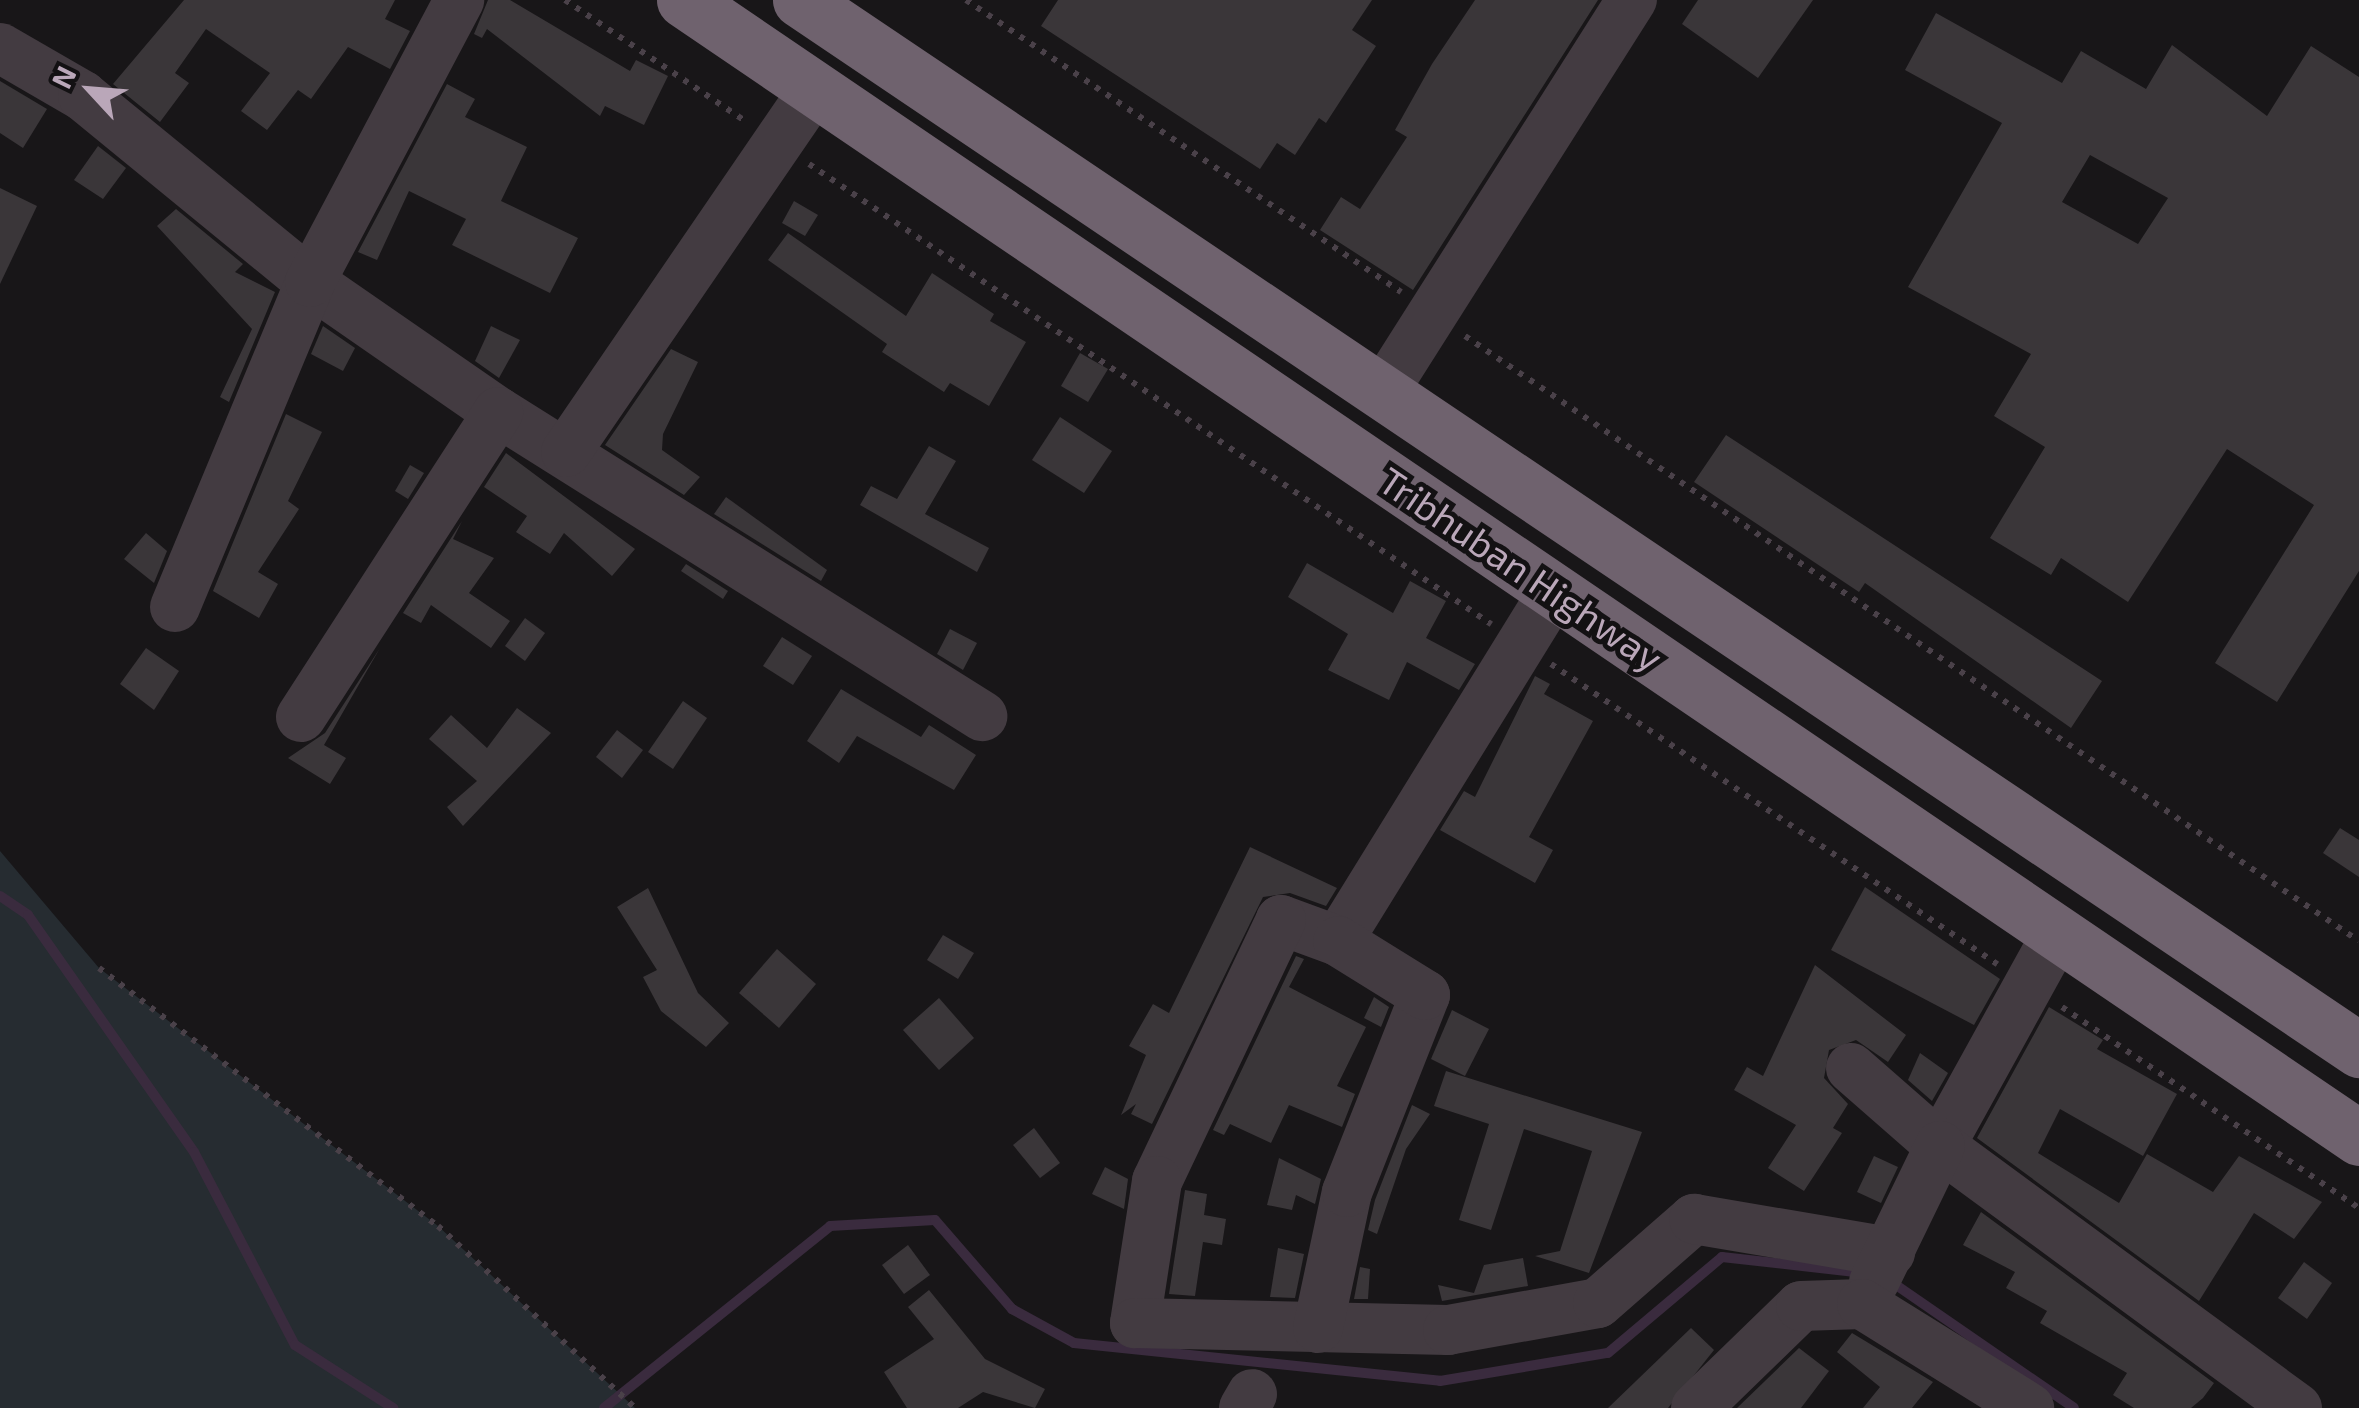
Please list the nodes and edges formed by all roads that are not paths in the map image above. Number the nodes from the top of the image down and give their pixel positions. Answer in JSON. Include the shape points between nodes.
{"nodes":[{"id":1,"x":459,"y":0,"type":"edge"},
{"id":2,"x":684,"y":0,"type":"edge"},
{"id":3,"x":800,"y":0,"type":"edge"},
{"id":4,"x":1632,"y":0,"type":"edge"},
{"id":5,"x":0,"y":48,"type":"edge"},
{"id":6,"x":815,"y":88,"type":"junction"},
{"id":7,"x":930,"y":88,"type":"junction"},
{"id":8,"x":900,"y":148,"type":"junction"},
{"id":9,"x":310,"y":282,"type":"junction"},
{"id":10,"x":1386,"y":387,"type":"junction"},
{"id":11,"x":498,"y":412,"type":"junction"},
{"id":12,"x":566,"y":452,"type":"junction"},
{"id":13,"x":1554,"y":592,"type":"junction"},
{"id":14,"x":175,"y":608,"type":"dead end"},
{"id":15,"x":982,"y":716,"type":"dead end"},
{"id":16,"x":301,"y":717,"type":"dead end"},
{"id":17,"x":2057,"y":934,"type":"junction"},
{"id":18,"x":1338,"y":941,"type":"junction"},
{"id":19,"x":2359,"y":1050,"type":"edge"},
{"id":20,"x":1851,"y":1068,"type":"dead end"},
{"id":21,"x":2359,"y":1138,"type":"edge"},
{"id":22,"x":1940,"y":1146,"type":"junction"},
{"id":23,"x":1890,"y":1252,"type":"junction"},
{"id":24,"x":1862,"y":1304,"type":"junction"},
{"id":25,"x":1318,"y":1328,"type":"junction"},
{"id":26,"x":1696,"y":1408,"type":"edge"},
{"id":27,"x":2029,"y":1408,"type":"edge"},
{"id":28,"x":2297,"y":1408,"type":"edge"}],
"edges":[{"from":1,"to":9,"type":"street"},
{"from":2,"to":6,"type":"highway","name":"Tribhuban Highway"},
{"from":3,"to":7,"type":"highway","name":"Tribhuban Highway"},
{"from":4,"to":10,"type":"street"},
{"from":5,"to":9,"type":"street","via":[[83,96]]},
{"from":6,"to":8,"type":"highway","name":"Tribhuban Highway"},
{"from":6,"to":12,"type":"street"},
{"from":7,"to":8,"type":"highway"},
{"from":7,"to":10,"type":"highway","name":"Tribhuban Highway"},
{"from":8,"to":13,"type":"highway","name":"Tribhuban Highway"},
{"from":9,"to":11,"type":"street"},
{"from":9,"to":14,"type":"street"},
{"from":10,"to":19,"type":"highway","name":"Tribhuban Highway"},
{"from":11,"to":12,"type":"street"},
{"from":11,"to":16,"type":"street"},
{"from":12,"to":15,"type":"street"},
{"from":13,"to":17,"type":"highway","name":"Tribhuban Highway"},
{"from":13,"to":18,"type":"street"},
{"from":17,"to":21,"type":"highway","name":"Tribhuban Highway"},
{"from":17,"to":22,"type":"street"},
{"from":18,"to":25,"type":"street","via":[[1425,996],[1347,1192]]},
{"from":18,"to":25,"type":"street","via":[[1281,920],[1156,1180],[1135,1322]]},
{"from":20,"to":22,"type":"street"},
{"from":22,"to":23,"type":"street"},
{"from":22,"to":28,"type":"street"},
{"from":23,"to":24,"type":"street"},
{"from":23,"to":25,"type":"street","via":[[1694,1220],[1598,1303],[1448,1330]]},
{"from":24,"to":26,"type":"street","via":[[1801,1306]]},
{"from":24,"to":27,"type":"street"}]}
